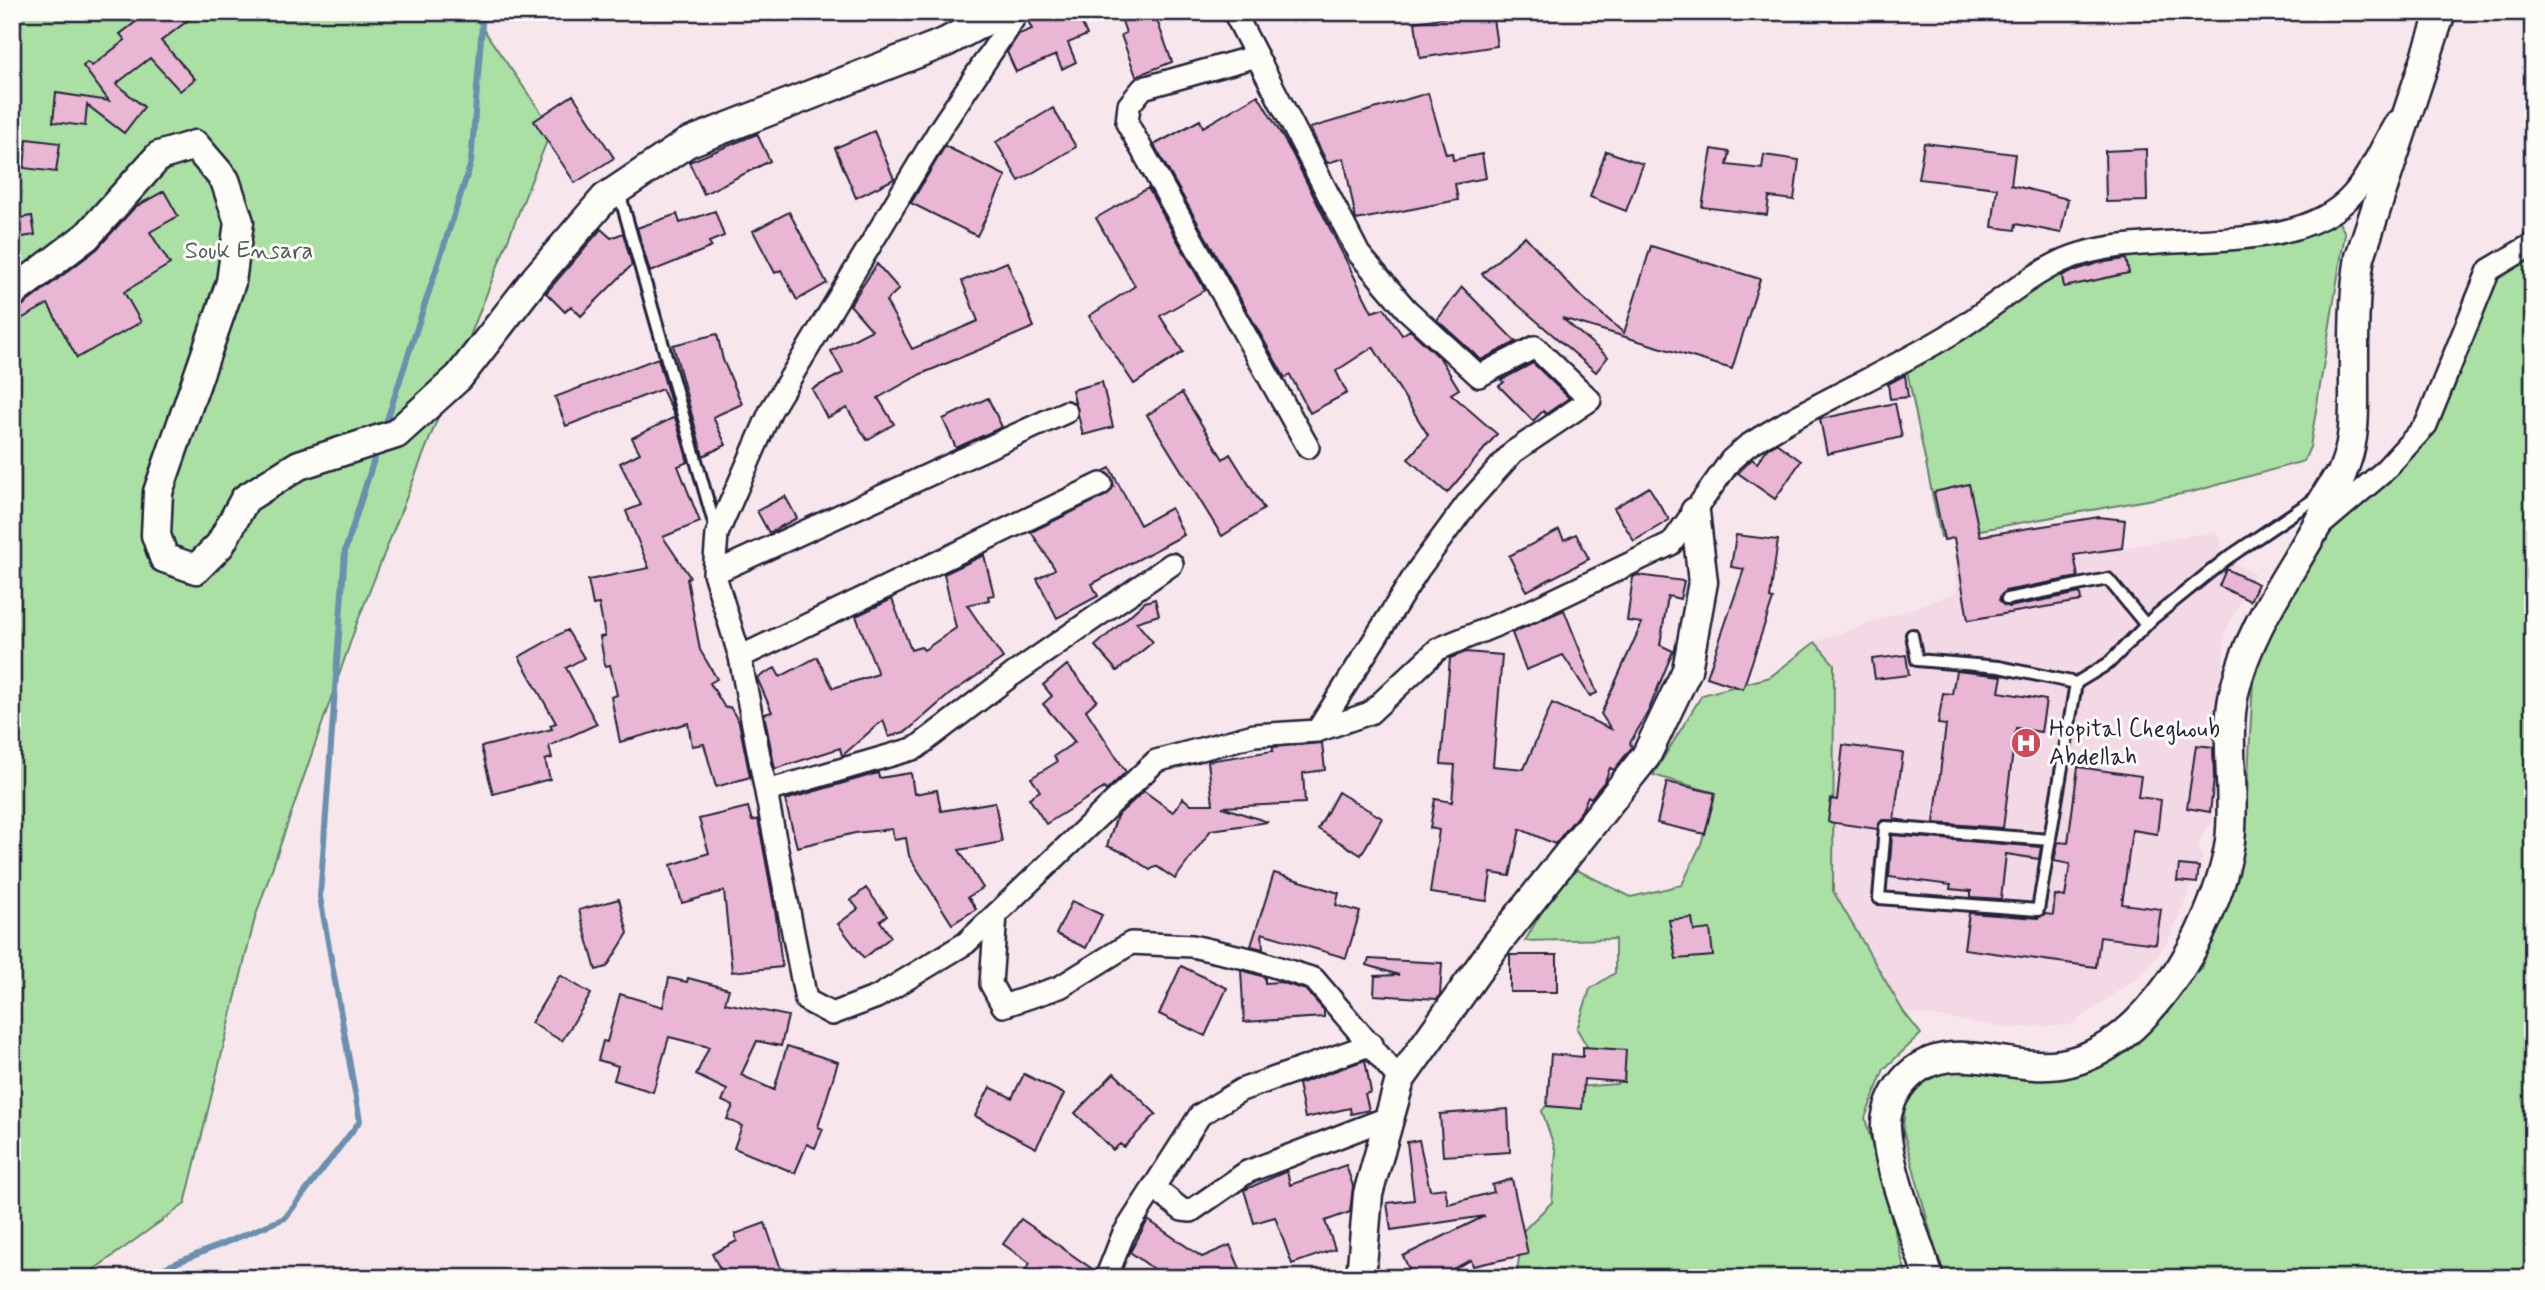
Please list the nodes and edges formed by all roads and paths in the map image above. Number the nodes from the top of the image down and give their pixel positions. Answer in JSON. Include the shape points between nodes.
{"nodes":[{"id":1,"x":1002,"y":12,"type":"edge"},
{"id":2,"x":1018,"y":12,"type":"edge"},
{"id":3,"x":1234,"y":12,"type":"edge"},
{"id":4,"x":2441,"y":12,"type":"edge"},
{"id":5,"x":1257,"y":56,"type":"junction"},
{"id":6,"x":2416,"y":86,"type":"junction"},
{"id":7,"x":618,"y":189,"type":"junction"},
{"id":8,"x":2533,"y":244,"type":"edge"},
{"id":9,"x":12,"y":293,"type":"edge"},
{"id":10,"x":1066,"y":412,"type":"dead end"},
{"id":11,"x":2351,"y":437,"type":"junction"},
{"id":12,"x":1308,"y":447,"type":"dead end"},
{"id":13,"x":1101,"y":484,"type":"dead end"},
{"id":14,"x":1695,"y":512,"type":"junction"},
{"id":15,"x":2314,"y":531,"type":"junction"},
{"id":16,"x":717,"y":534,"type":"junction"},
{"id":17,"x":1172,"y":564,"type":"dead end"},
{"id":18,"x":714,"y":573,"type":"junction"},
{"id":19,"x":2007,"y":599,"type":"dead end"},
{"id":20,"x":2146,"y":625,"type":"junction"},
{"id":21,"x":1912,"y":635,"type":"dead end"},
{"id":22,"x":740,"y":657,"type":"junction"},
{"id":23,"x":2076,"y":683,"type":"junction"},
{"id":24,"x":1317,"y":730,"type":"junction"},
{"id":25,"x":767,"y":791,"type":"junction"},
{"id":26,"x":2050,"y":840,"type":"junction"},
{"id":27,"x":996,"y":914,"type":"junction"},
{"id":28,"x":1372,"y":1044,"type":"junction"},
{"id":29,"x":1400,"y":1080,"type":"junction"},
{"id":30,"x":1390,"y":1116,"type":"junction"},
{"id":31,"x":1153,"y":1187,"type":"junction"},
{"id":32,"x":1355,"y":1275,"type":"edge"},
{"id":33,"x":1106,"y":1278,"type":"edge"},
{"id":34,"x":1929,"y":1278,"type":"edge"}],
"edges":[{"from":1,"to":7,"type":"street","via":[[946,42],[687,143]]},
{"from":2,"to":16,"type":"street","via":[[940,129],[771,410]]},
{"from":3,"to":5,"type":"street"},
{"from":4,"to":6,"type":"street"},
{"from":5,"to":12,"type":"street","via":[[1143,88],[1129,104],[1127,123]]},
{"from":5,"to":24,"type":"street","via":[[1359,254],[1406,309],[1479,376],[1535,347],[1590,400],[1513,452],[1466,505],[1418,570]]},
{"from":6,"to":11,"type":"street","via":[[2360,257]]},
{"from":6,"to":14,"type":"street","via":[[2354,194],[2337,209],[2308,225],[2269,234],[2125,247],[2063,260],[1951,334],[1747,446],[1731,460]]},
{"from":7,"to":9,"type":"street","via":[[536,278],[459,377],[396,433],[299,466],[245,499],[220,545],[196,569],[164,558],[156,535],[158,492],[231,282],[239,222],[225,180],[195,145],[159,156],[87,236]]},
{"from":7,"to":16,"type":"lane"},
{"from":8,"to":15,"type":"street","via":[[2489,270],[2426,425],[2382,473]]},
{"from":10,"to":18,"type":"street"},
{"from":11,"to":15,"type":"street","via":[[2347,460]]},
{"from":11,"to":20,"type":"lane","via":[[2312,500],[2226,559]]},
{"from":13,"to":22,"type":"street"},
{"from":14,"to":24,"type":"street","via":[[1671,544],[1531,611],[1438,649],[1370,713]]},
{"from":14,"to":29,"type":"street","via":[[1703,582],[1688,670],[1646,756],[1495,946]]},
{"from":15,"to":34,"type":"street","via":[[2254,632],[2234,694],[2230,841],[2212,905],[2184,966],[2148,1014],[2104,1050],[2063,1064],[2025,1067],[1966,1055],[1935,1057],[1905,1078],[1892,1097],[1886,1127],[1893,1162]]},
{"from":16,"to":18,"type":"street"},
{"from":17,"to":25,"type":"street","via":[[916,748]]},
{"from":18,"to":22,"type":"street"},
{"from":19,"to":20,"type":"lane","via":[[2108,579]]},
{"from":20,"to":23,"type":"lane","via":[[2109,663]]},
{"from":21,"to":23,"type":"lane","via":[[1917,660],[1999,667]]},
{"from":22,"to":25,"type":"street"},
{"from":23,"to":26,"type":"lane"},
{"from":24,"to":27,"type":"street","via":[[1254,736],[1156,761]]},
{"from":25,"to":27,"type":"street","via":[[806,1000],[814,1005],[832,1014],[877,997],[966,943]]},
{"from":26,"to":26,"type":"lane","via":[[1885,827],[1880,898],[2038,910]]},
{"from":27,"to":28,"type":"street","via":[[991,984],[1003,1006],[1060,987],[1131,943],[1192,946],[1314,979]]},
{"from":28,"to":29,"type":"street"},
{"from":28,"to":31,"type":"street","via":[[1241,1090],[1200,1115]]},
{"from":29,"to":30,"type":"street"},
{"from":30,"to":31,"type":"street","via":[[1247,1172],[1191,1211],[1182,1210]]},
{"from":30,"to":32,"type":"street","via":[[1368,1194]]},
{"from":31,"to":33,"type":"street","via":[[1123,1236]]}]}
